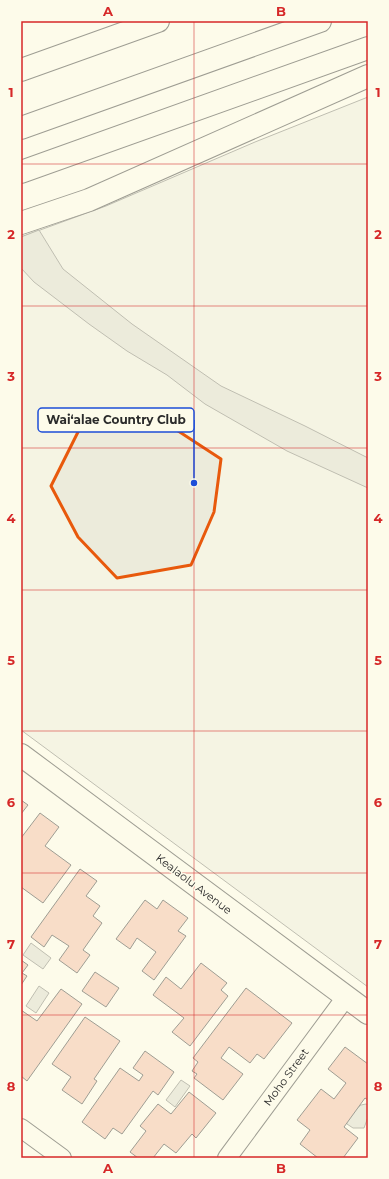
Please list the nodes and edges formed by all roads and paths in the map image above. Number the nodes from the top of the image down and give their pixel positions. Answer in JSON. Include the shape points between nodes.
{"nodes":[{"id":1,"x":158,"y":21,"type":"edge"},
{"id":2,"x":320,"y":21,"type":"edge"},
{"id":3,"x":368,"y":48,"type":"edge"},
{"id":4,"x":21,"y":70,"type":"edge"},
{"id":5,"x":368,"y":76,"type":"edge"},
{"id":6,"x":21,"y":128,"type":"edge"},
{"id":7,"x":21,"y":172,"type":"edge"},
{"id":8,"x":21,"y":224,"type":"edge"},
{"id":9,"x":21,"y":754,"type":"edge"},
{"id":10,"x":346,"y":997,"type":"junction"},
{"id":11,"x":368,"y":1013,"type":"edge"},
{"id":12,"x":21,"y":1128,"type":"edge"},
{"id":13,"x":62,"y":1158,"type":"edge"},
{"id":14,"x":227,"y":1158,"type":"edge"}],
"edges":[{"from":1,"to":4,"type":"main road"},
{"from":2,"to":6,"type":"main road"},
{"from":3,"to":7,"type":"main road"},
{"from":5,"to":8,"type":"main road","via":[[90,200]]},
{"from":9,"to":10,"type":"main road","name":"Kealaolu Avenue"},
{"from":10,"to":11,"type":"main road","name":"Kealaolu Avenue"},
{"from":10,"to":14,"type":"street","name":"Moho Street"},
{"from":12,"to":13,"type":"street"}]}
